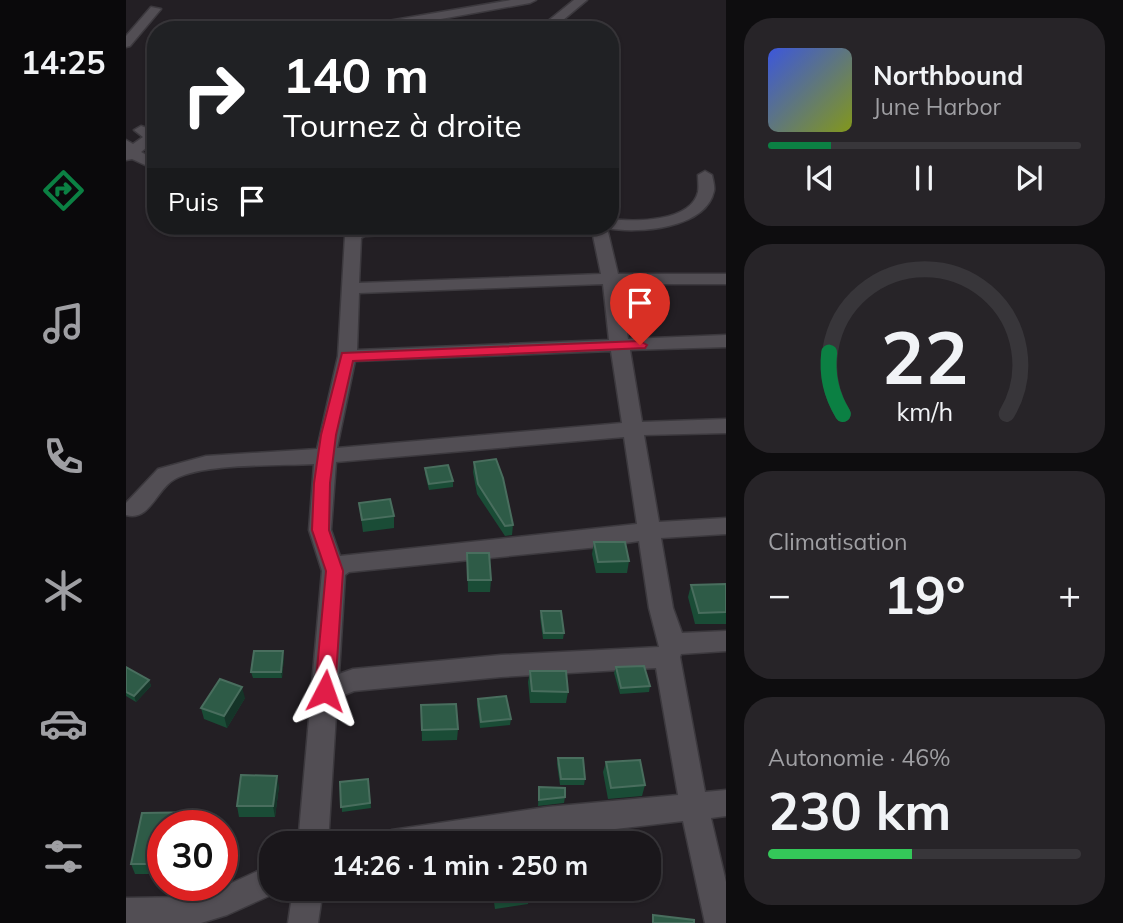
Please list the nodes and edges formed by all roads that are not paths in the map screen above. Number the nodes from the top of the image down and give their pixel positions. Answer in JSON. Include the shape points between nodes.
{"nodes":[{"id":1,"x":530,"y":0,"type":"edge"},
{"id":2,"x":581,"y":0,"type":"edge"},
{"id":3,"x":155,"y":9,"type":"dead end"},
{"id":4,"x":410,"y":21,"type":"edge"},
{"id":5,"x":554,"y":21,"type":"edge"},
{"id":6,"x":126,"y":43,"type":"edge"},
{"id":7,"x":147,"y":140,"type":"edge"},
{"id":8,"x":129,"y":150,"type":"edge"},
{"id":9,"x":147,"y":162,"type":"edge"},
{"id":10,"x":705,"y":175,"type":"dead end"},
{"id":11,"x":619,"y":224,"type":"edge"},
{"id":12,"x":354,"y":235,"type":"edge"},
{"id":13,"x":601,"y":235,"type":"edge"},
{"id":14,"x":610,"y":279,"type":"junction"},
{"id":15,"x":726,"y":279,"type":"edge"},
{"id":16,"x":351,"y":288,"type":"junction"},
{"id":17,"x":726,"y":341,"type":"edge"},
{"id":18,"x":621,"y":346,"type":"junction"},
{"id":19,"x":347,"y":356,"type":"junction"},
{"id":20,"x":726,"y":426,"type":"edge"},
{"id":21,"x":634,"y":429,"type":"junction"},
{"id":22,"x":325,"y":455,"type":"junction"},
{"id":23,"x":134,"y":509,"type":"dead end"},
{"id":24,"x":726,"y":526,"type":"edge"},
{"id":25,"x":648,"y":531,"type":"junction"},
{"id":26,"x":334,"y":571,"type":"junction"},
{"id":27,"x":726,"y":640,"type":"edge"},
{"id":28,"x":670,"y":651,"type":"junction"},
{"id":29,"x":325,"y":691,"type":"junction"},
{"id":30,"x":726,"y":803,"type":"edge"},
{"id":31,"x":694,"y":807,"type":"junction"},
{"id":32,"x":314,"y":831,"type":"edge"},
{"id":33,"x":480,"y":831,"type":"edge"},
{"id":34,"x":259,"y":885,"type":"edge"},
{"id":35,"x":306,"y":901,"type":"edge"},
{"id":36,"x":126,"y":913,"type":"edge"},
{"id":37,"x":303,"y":923,"type":"edge"},
{"id":38,"x":720,"y":923,"type":"edge"}],
"edges":[{"from":1,"to":4,"type":"street"},
{"from":2,"to":5,"type":"street"},
{"from":3,"to":6,"type":"street"},
{"from":7,"to":8,"type":"street"},
{"from":8,"to":9,"type":"street"},
{"from":10,"to":11,"type":"street","via":[[701,202],[690,215]]},
{"from":12,"to":16,"type":"street"},
{"from":13,"to":14,"type":"street"},
{"from":14,"to":15,"type":"street"},
{"from":14,"to":16,"type":"street"},
{"from":14,"to":18,"type":"street"},
{"from":16,"to":19,"type":"street"},
{"from":17,"to":18,"type":"street"},
{"from":18,"to":19,"type":"street"},
{"from":18,"to":21,"type":"street"},
{"from":19,"to":22,"type":"street"},
{"from":20,"to":21,"type":"street"},
{"from":21,"to":22,"type":"street"},
{"from":21,"to":25,"type":"street"},
{"from":22,"to":23,"type":"street","via":[[182,467],[166,474]]},
{"from":22,"to":26,"type":"street","via":[[320,530]]},
{"from":24,"to":25,"type":"street"},
{"from":25,"to":26,"type":"street","via":[[344,564]]},
{"from":25,"to":28,"type":"street"},
{"from":26,"to":29,"type":"street"},
{"from":27,"to":28,"type":"street"},
{"from":28,"to":29,"type":"street","via":[[353,680]]},
{"from":28,"to":31,"type":"street"},
{"from":29,"to":32,"type":"street"},
{"from":30,"to":31,"type":"street"},
{"from":31,"to":33,"type":"street"},
{"from":31,"to":38,"type":"street"},
{"from":34,"to":36,"type":"street","via":[[187,912]]},
{"from":35,"to":37,"type":"street"}]}
